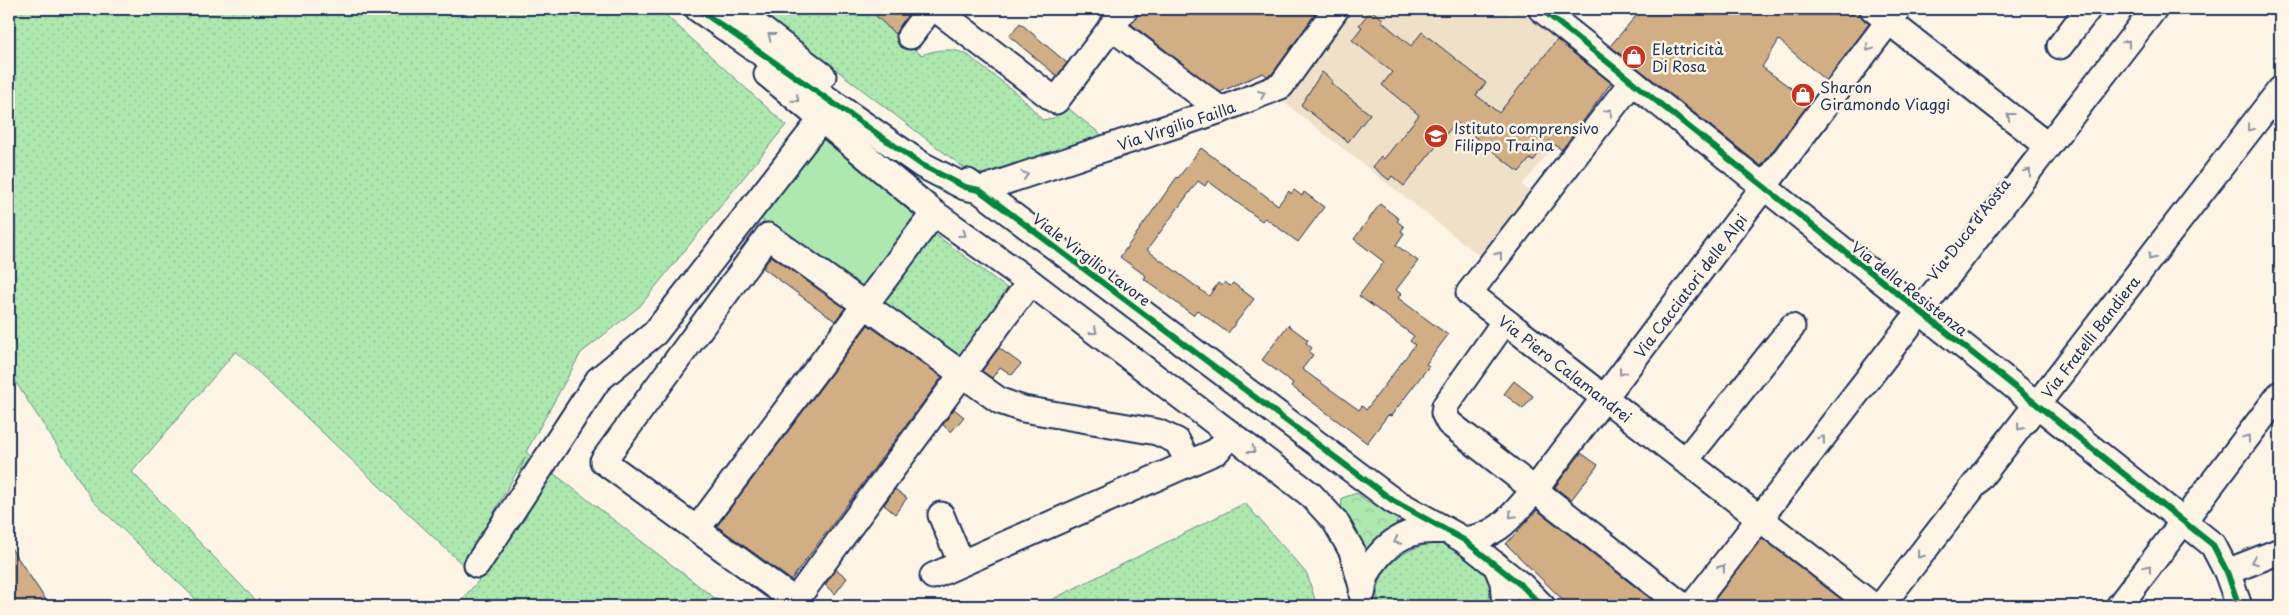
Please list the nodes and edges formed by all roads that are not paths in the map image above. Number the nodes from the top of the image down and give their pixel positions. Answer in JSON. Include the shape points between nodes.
{"nodes":[{"id":1,"x":696,"y":9,"type":"edge"},
{"id":2,"x":735,"y":9,"type":"edge"},
{"id":3,"x":930,"y":9,"type":"edge"},
{"id":4,"x":936,"y":9,"type":"edge"},
{"id":5,"x":1336,"y":9,"type":"edge"},
{"id":6,"x":1541,"y":9,"type":"edge"},
{"id":7,"x":2088,"y":9,"type":"edge"},
{"id":8,"x":2154,"y":9,"type":"edge"},
{"id":9,"x":1886,"y":13,"type":"edge"},
{"id":10,"x":1118,"y":18,"type":"edge"},
{"id":11,"x":910,"y":36,"type":"dead end"},
{"id":12,"x":2060,"y":46,"type":"dead end"},
{"id":13,"x":1632,"y":82,"type":"junction"},
{"id":14,"x":2280,"y":90,"type":"edge"},
{"id":15,"x":1221,"y":110,"type":"junction"},
{"id":16,"x":821,"y":120,"type":"junction"},
{"id":17,"x":2048,"y":146,"type":"junction"},
{"id":18,"x":1763,"y":188,"type":"junction"},
{"id":19,"x":979,"y":190,"type":"junction"},
{"id":20,"x":934,"y":213,"type":"junction"},
{"id":21,"x":1030,"y":282,"type":"junction"},
{"id":22,"x":866,"y":305,"type":"junction"},
{"id":23,"x":1920,"y":312,"type":"junction"},
{"id":24,"x":1505,"y":321,"type":"junction"},
{"id":25,"x":1792,"y":328,"type":"dead end"},
{"id":26,"x":962,"y":374,"type":"junction"},
{"id":27,"x":2280,"y":394,"type":"edge"},
{"id":28,"x":1603,"y":397,"type":"junction"},
{"id":29,"x":2037,"y":405,"type":"junction"},
{"id":30,"x":1231,"y":434,"type":"junction"},
{"id":31,"x":1685,"y":461,"type":"junction"},
{"id":32,"x":1189,"y":463,"type":"junction"},
{"id":33,"x":1534,"y":491,"type":"junction"},
{"id":34,"x":941,"y":515,"type":"dead end"},
{"id":35,"x":1760,"y":519,"type":"junction"},
{"id":36,"x":2184,"y":521,"type":"junction"},
{"id":37,"x":697,"y":529,"type":"junction"},
{"id":38,"x":1454,"y":535,"type":"junction"},
{"id":39,"x":2280,"y":551,"type":"edge"},
{"id":40,"x":961,"y":563,"type":"junction"},
{"id":41,"x":477,"y":565,"type":"dead end"},
{"id":42,"x":1496,"y":565,"type":"junction"},
{"id":43,"x":2228,"y":572,"type":"junction"},
{"id":44,"x":933,"y":576,"type":"dead end"},
{"id":45,"x":1362,"y":598,"type":"edge"},
{"id":46,"x":1505,"y":606,"type":"edge"},
{"id":47,"x":1542,"y":606,"type":"edge"},
{"id":48,"x":1683,"y":606,"type":"edge"},
{"id":49,"x":1692,"y":606,"type":"edge"},
{"id":50,"x":1873,"y":606,"type":"edge"},
{"id":51,"x":1881,"y":606,"type":"edge"},
{"id":52,"x":2118,"y":606,"type":"edge"},
{"id":53,"x":2238,"y":606,"type":"edge"}],
"edges":[{"from":1,"to":16,"type":"street","name":"Viale Virgilio Lavore","one_way":true},
{"from":1,"to":19,"type":"street","name":"Viale Virgilio Lavore","via":[[922,165],[965,187]]},
{"from":19,"to":2,"type":"street","one_way":true},
{"from":3,"to":11,"type":"street"},
{"from":4,"to":10,"type":"street","via":[[1056,101]]},
{"from":15,"to":5,"type":"street","name":"Via Virgilio Failla","one_way":true,"via":[[1281,86]]},
{"from":6,"to":13,"type":"street","name":"Via della Resistenza"},
{"from":7,"to":12,"type":"street"},
{"from":17,"to":8,"type":"street","name":"Via Duca d'Aosta","one_way":true},
{"from":17,"to":9,"type":"street","one_way":true},
{"from":9,"to":18,"type":"street","name":"Via Cacciatori delle Alpi","one_way":true},
{"from":10,"to":15,"type":"street"},
{"from":13,"to":18,"type":"street","name":"Via della Resistenza"},
{"from":24,"to":13,"type":"street","name":"Via Piero Calamandrei","one_way":true,"via":[[1470,293]]},
{"from":14,"to":29,"type":"street","name":"Via Fratelli Bandiera","one_way":true},
{"from":19,"to":15,"type":"street","name":"Via Virgilio Failla","one_way":true},
{"from":16,"to":20,"type":"street","name":"Viale Virgilio Lavore"},
{"from":16,"to":41,"type":"street","via":[[655,333],[598,380]]},
{"from":23,"to":17,"type":"street","name":"Via Duca d'Aosta","one_way":true},
{"from":18,"to":23,"type":"street","name":"Via della Resistenza"},
{"from":18,"to":28,"type":"street","name":"Via Cacciatori delle Alpi","one_way":true},
{"from":19,"to":38,"type":"street","name":"Viale Virgilio Lavore","via":[[1392,500]]},
{"from":20,"to":21,"type":"street","name":"Viale Virgilio Lavore","one_way":true},
{"from":20,"to":22,"type":"street"},
{"from":21,"to":26,"type":"street"},
{"from":21,"to":30,"type":"street","name":"Viale Virgilio Lavore","one_way":true},
{"from":22,"to":26,"type":"street"},
{"from":22,"to":37,"type":"street"},
{"from":22,"to":37,"type":"street","via":[[768,236],[603,461]]},
{"from":23,"to":29,"type":"street","name":"Via della Resistenza"},
{"from":35,"to":23,"type":"street","name":"Via Duca d'Aosta","one_way":true},
{"from":24,"to":28,"type":"street","name":"Via Piero Calamandrei"},
{"from":24,"to":33,"type":"street","via":[[1445,406],[1444,414],[1449,423]]},
{"from":25,"to":31,"type":"street"},
{"from":26,"to":32,"type":"street","via":[[1000,401],[1023,409],[1168,436],[1177,441]]},
{"from":26,"to":37,"type":"street","via":[[795,601]]},
{"from":36,"to":27,"type":"street","one_way":true},
{"from":28,"to":31,"type":"street","name":"Via Piero Calamandrei"},
{"from":28,"to":33,"type":"street","name":"Via Cacciatori delle Alpi"},
{"from":29,"to":36,"type":"street","name":"Via della Resistenza"},
{"from":29,"to":51,"type":"street","name":"Via Fratelli Bandiera","one_way":true},
{"from":30,"to":32,"type":"street","via":[[1217,451]]},
{"from":30,"to":45,"type":"street","name":"Viale Virgilio Lavore","one_way":true,"via":[[1311,495],[1335,522],[1352,551]]},
{"from":31,"to":35,"type":"street","name":"Via Piero Calamandrei"},
{"from":32,"to":40,"type":"street"},
{"from":33,"to":38,"type":"street","name":"Via Cacciatori delle Alpi","one_way":true,"via":[[1497,531],[1482,538]]},
{"from":33,"to":48,"type":"street"},
{"from":34,"to":40,"type":"street"},
{"from":49,"to":35,"type":"street","name":"Via Duca d'Aosta","one_way":true},
{"from":35,"to":50,"type":"street","name":"Via Piero Calamandrei"},
{"from":36,"to":43,"type":"street","name":"Via della Resistenza","via":[[2213,545]]},
{"from":52,"to":36,"type":"street","one_way":true},
{"from":38,"to":42,"type":"street","name":"Viale Virgilio Lavore"},
{"from":38,"to":45,"type":"street","name":"Via Cacciatori delle Alpi","one_way":true,"via":[[1416,532],[1391,543],[1372,564]]},
{"from":39,"to":43,"type":"street","one_way":true},
{"from":40,"to":44,"type":"street"},
{"from":42,"to":46,"type":"street","via":[[1503,582]]},
{"from":42,"to":47,"type":"street","name":"Viale Virgilio Lavore"},
{"from":43,"to":53,"type":"street","name":"Via della Resistenza"}]}
